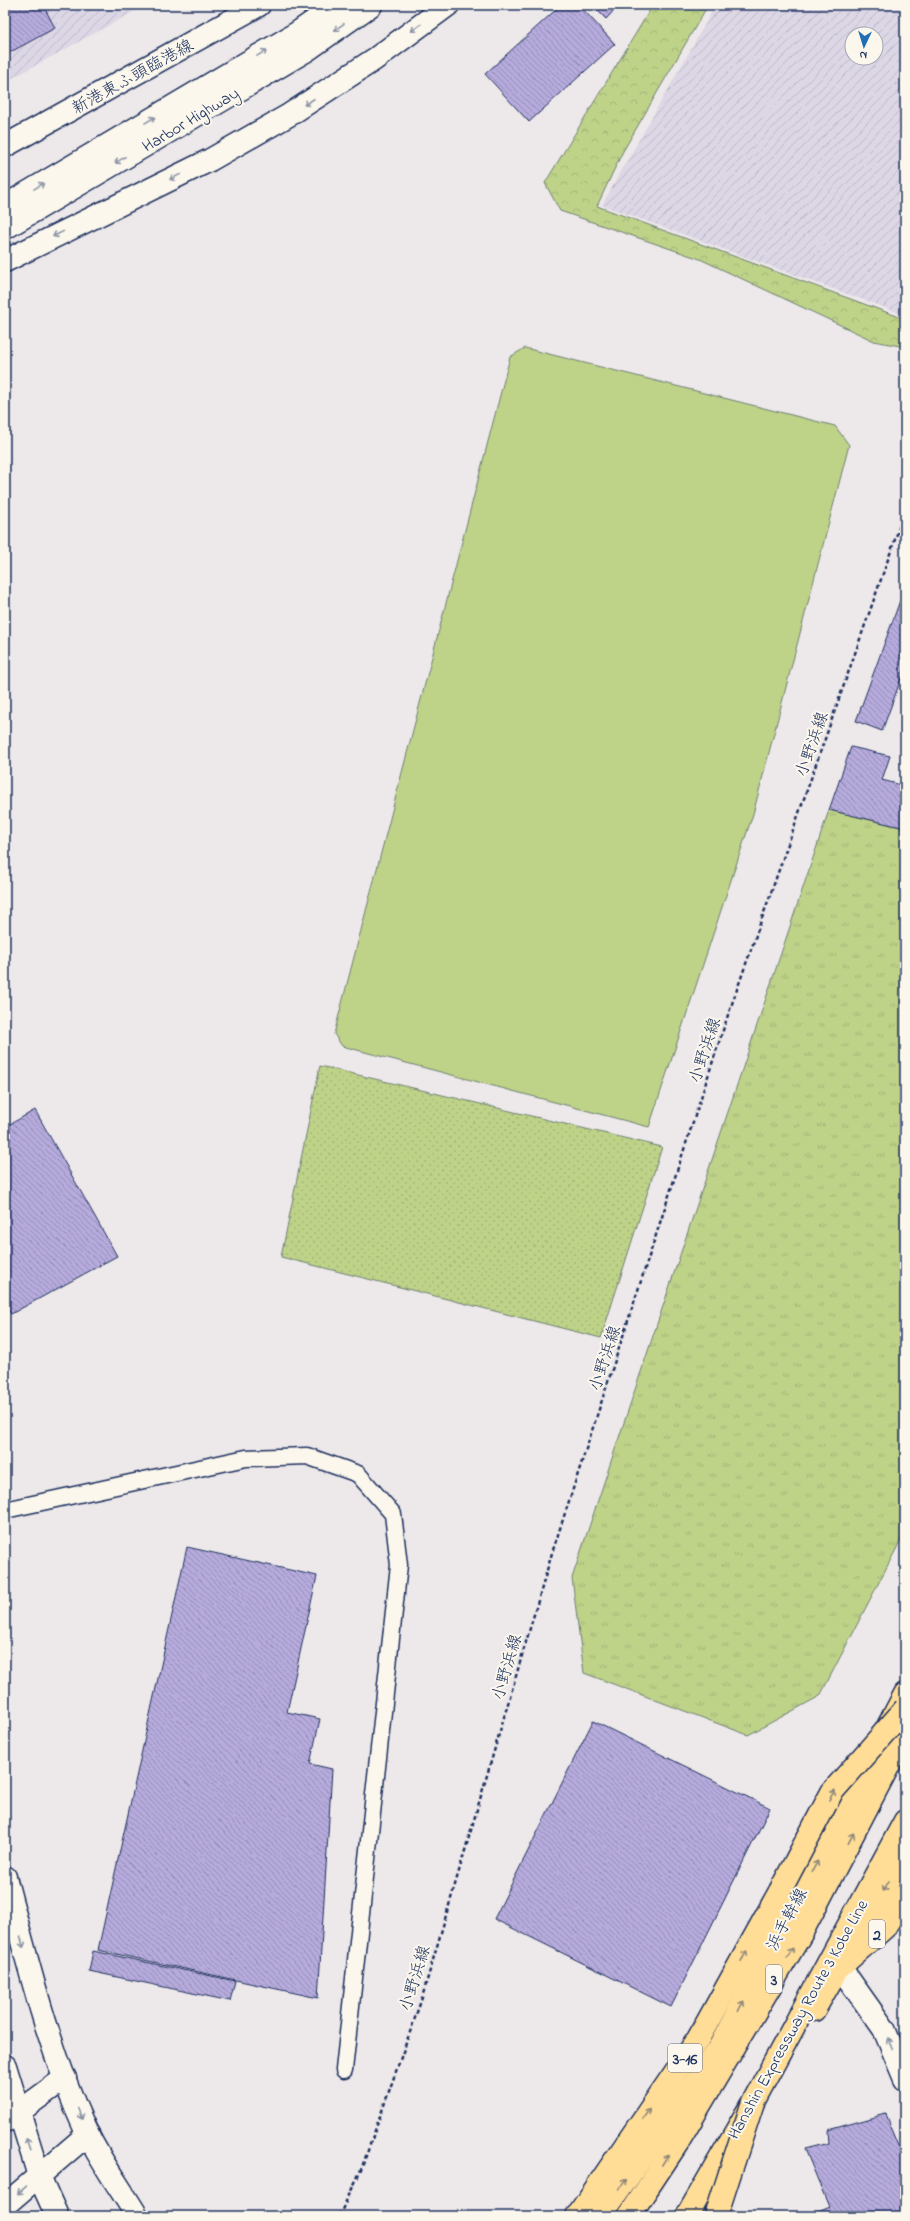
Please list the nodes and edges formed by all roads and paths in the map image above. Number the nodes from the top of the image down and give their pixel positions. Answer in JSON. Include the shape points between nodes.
{"nodes":[{"id":1,"x":260,"y":5,"type":"edge"},
{"id":2,"x":337,"y":5,"type":"edge"},
{"id":3,"x":371,"y":5,"type":"edge"},
{"id":4,"x":448,"y":5,"type":"edge"},
{"id":5,"x":5,"y":146,"type":"edge"},
{"id":6,"x":5,"y":206,"type":"edge"},
{"id":7,"x":5,"y":228,"type":"edge"},
{"id":8,"x":5,"y":261,"type":"edge"},
{"id":9,"x":905,"y":511,"type":"edge"},
{"id":10,"x":5,"y":1510,"type":"edge"},
{"id":11,"x":905,"y":1694,"type":"edge"},
{"id":12,"x":905,"y":1710,"type":"edge"},
{"id":13,"x":905,"y":1734,"type":"edge"},
{"id":14,"x":905,"y":1821,"type":"edge"},
{"id":15,"x":905,"y":1852,"type":"edge"},
{"id":16,"x":5,"y":1877,"type":"edge"},
{"id":17,"x":905,"y":1894,"type":"edge"},
{"id":18,"x":840,"y":1967,"type":"junction"},
{"id":19,"x":5,"y":2066,"type":"edge"},
{"id":20,"x":344,"y":2070,"type":"dead end"},
{"id":21,"x":65,"y":2078,"type":"junction"},
{"id":22,"x":905,"y":2079,"type":"edge"},
{"id":23,"x":753,"y":2102,"type":"junction"},
{"id":24,"x":11,"y":2117,"type":"edge"},
{"id":25,"x":88,"y":2134,"type":"junction"},
{"id":26,"x":39,"y":2176,"type":"junction"},
{"id":27,"x":5,"y":2205,"type":"edge"},
{"id":28,"x":57,"y":2216,"type":"edge"},
{"id":29,"x":137,"y":2216,"type":"edge"},
{"id":30,"x":339,"y":2216,"type":"edge"},
{"id":31,"x":577,"y":2216,"type":"edge"},
{"id":32,"x":601,"y":2216,"type":"edge"},
{"id":33,"x":629,"y":2216,"type":"edge"},
{"id":34,"x":687,"y":2216,"type":"edge"},
{"id":35,"x":695,"y":2216,"type":"edge"},
{"id":36,"x":716,"y":2216,"type":"edge"}],
"edges":[{"from":1,"to":5,"type":"street","name":"新港東ふ頭臨港線"},
{"from":6,"to":2,"type":"street","name":"Harbor Highway","one_way":true,"via":[[297,33]]},
{"from":3,"to":7,"type":"street","name":"Harbor Highway","one_way":true,"via":[[307,50]]},
{"from":4,"to":8,"type":"street","one_way":true,"via":[[375,59],[282,119],[210,160]]},
{"from":9,"to":30,"type":"path","name":"小野浜線","via":[[728,1015],[552,1553],[420,2001],[361,2170]]},
{"from":10,"to":20,"type":"lane","via":[[246,1458],[308,1456],[358,1474],[392,1514],[399,1565]]},
{"from":32,"to":11,"type":"main road","name":"浜手幹線","one_way":true,"via":[[720,2046]]},
{"from":31,"to":12,"type":"main road","number":"3-16","one_way":true,"bridge":true,"via":[[698,2040],[832,1792]]},
{"from":33,"to":13,"type":"main road","number":"3","one_way":true,"via":[[678,2142],[801,1934]]},
{"from":14,"to":23,"type":"main road","name":"Hanshin Expressway Route 3 Kobe Line","number":"3"},
{"from":15,"to":18,"type":"main road","one_way":true},
{"from":16,"to":21,"type":"street","one_way":true,"via":[[42,2018]]},
{"from":17,"to":18,"type":"main road","number":"2","via":[[884,1928]]},
{"from":22,"to":18,"type":"street","one_way":true,"via":[[884,2029]]},
{"from":18,"to":35,"type":"main road"},
{"from":19,"to":24,"type":"street"},
{"from":21,"to":24,"type":"street"},
{"from":21,"to":25,"type":"street","one_way":true},
{"from":23,"to":34,"type":"main road","name":"Hanshin Expressway Route 3 Kobe Line","number":"3","bridge":true},
{"from":23,"to":36,"type":"main road","bridge":true},
{"from":26,"to":24,"type":"street","one_way":true},
{"from":25,"to":26,"type":"street"},
{"from":25,"to":29,"type":"street"},
{"from":26,"to":27,"type":"street","one_way":true},
{"from":26,"to":28,"type":"street"}]}
